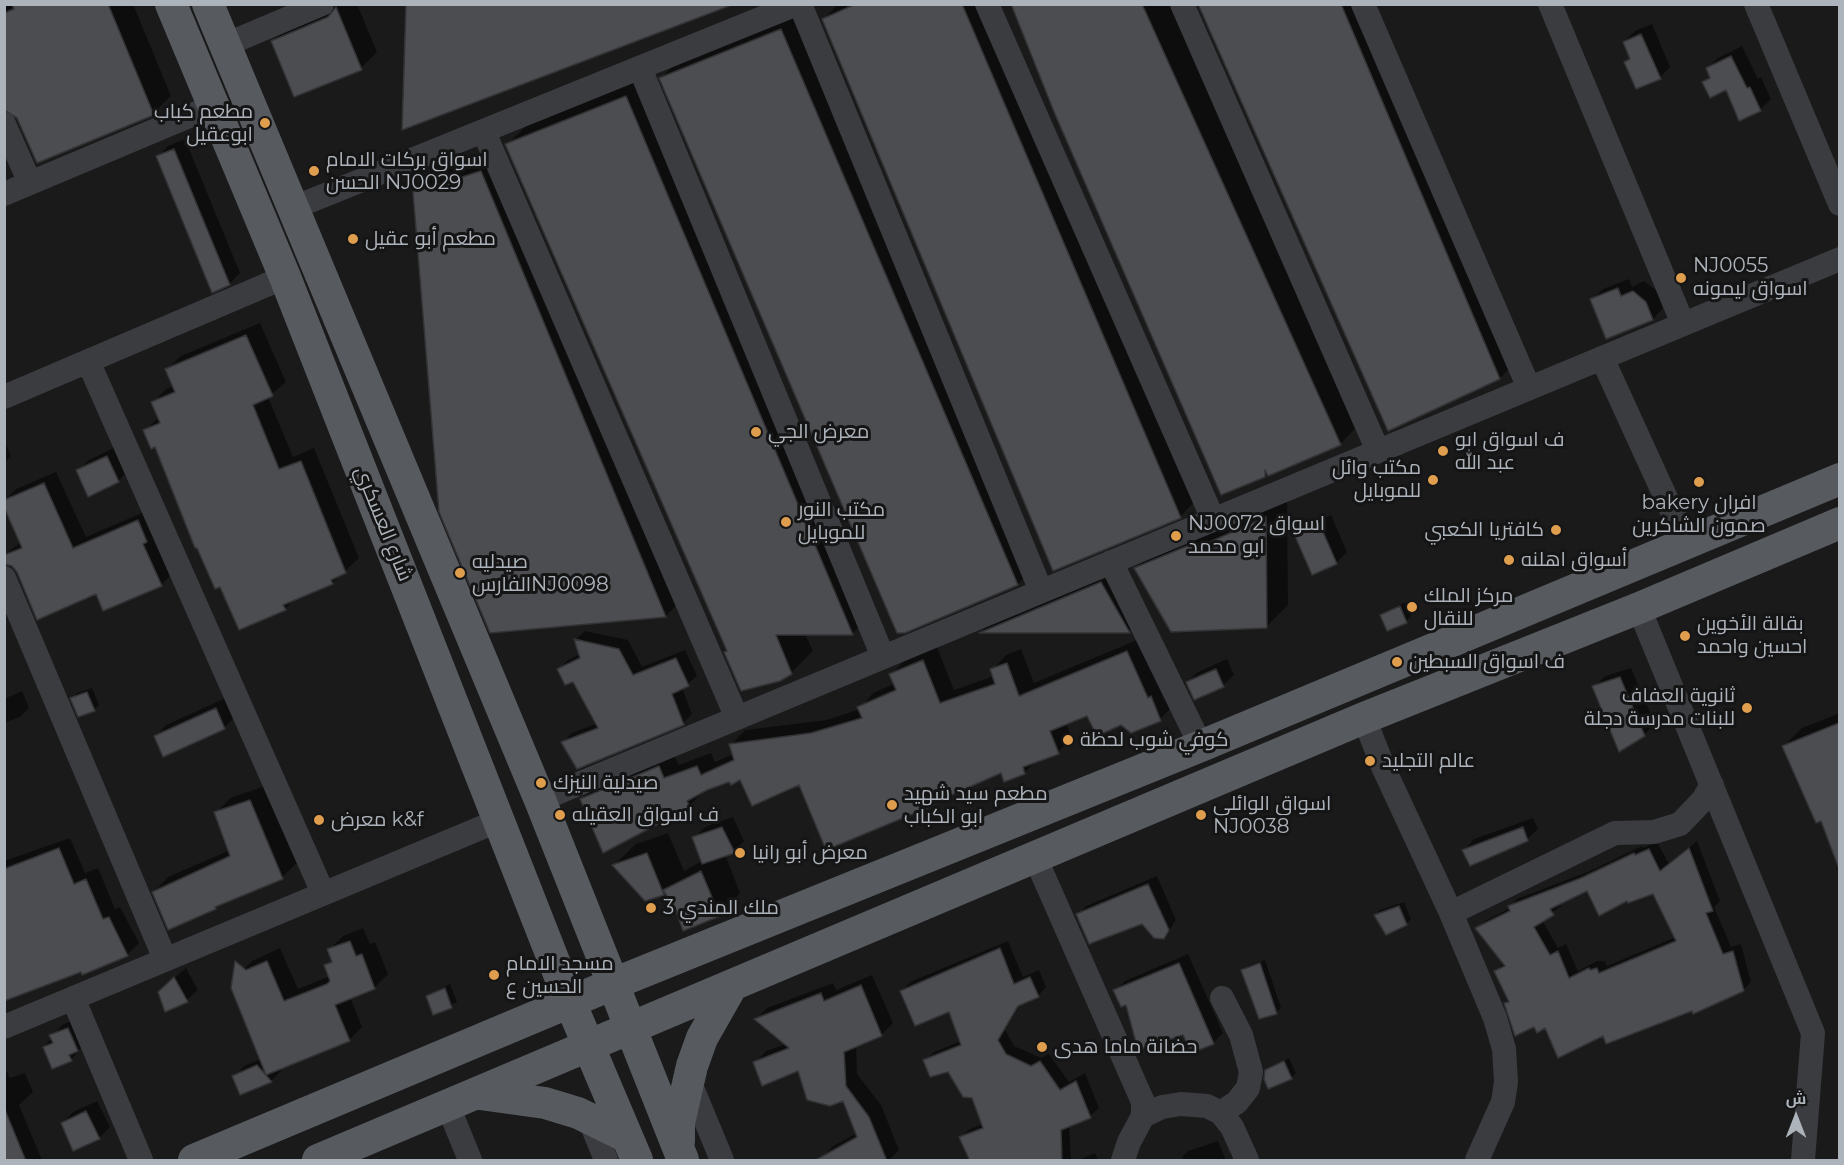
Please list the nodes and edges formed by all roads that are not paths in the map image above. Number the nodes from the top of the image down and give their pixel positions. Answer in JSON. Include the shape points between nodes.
{"nodes":[{"id":1,"x":171,"y":4,"type":"edge"},
{"id":2,"x":208,"y":4,"type":"edge"},
{"id":3,"x":322,"y":4,"type":"edge"},
{"id":4,"x":799,"y":4,"type":"edge"},
{"id":5,"x":987,"y":4,"type":"edge"},
{"id":6,"x":1182,"y":4,"type":"edge"},
{"id":7,"x":1363,"y":4,"type":"edge"},
{"id":8,"x":1550,"y":4,"type":"edge"},
{"id":9,"x":1756,"y":4,"type":"edge"},
{"id":10,"x":225,"y":45,"type":"junction"},
{"id":11,"x":640,"y":68,"type":"junction"},
{"id":12,"x":213,"y":106,"type":"junction"},
{"id":13,"x":4,"y":124,"type":"edge"},
{"id":14,"x":484,"y":132,"type":"junction"},
{"id":15,"x":30,"y":183,"type":"junction"},
{"id":16,"x":4,"y":194,"type":"edge"},
{"id":17,"x":1839,"y":204,"type":"edge"},
{"id":18,"x":293,"y":208,"type":"junction"},
{"id":19,"x":1839,"y":259,"type":"edge"},
{"id":20,"x":285,"y":277,"type":"junction"},
{"id":21,"x":1683,"y":324,"type":"junction"},
{"id":22,"x":1602,"y":358,"type":"junction"},
{"id":23,"x":88,"y":361,"type":"junction"},
{"id":24,"x":1529,"y":388,"type":"junction"},
{"id":25,"x":4,"y":397,"type":"edge"},
{"id":26,"x":1378,"y":451,"type":"junction"},
{"id":27,"x":1839,"y":479,"type":"edge"},
{"id":28,"x":1213,"y":519,"type":"junction"},
{"id":29,"x":1839,"y":524,"type":"edge"},
{"id":30,"x":1686,"y":542,"type":"junction"},
{"id":31,"x":1111,"y":562,"type":"junction"},
{"id":32,"x":4,"y":578,"type":"edge"},
{"id":33,"x":1041,"y":591,"type":"junction"},
{"id":34,"x":1639,"y":608,"type":"junction"},
{"id":35,"x":1479,"y":629,"type":"junction"},
{"id":36,"x":883,"y":657,"type":"junction"},
{"id":37,"x":1392,"y":666,"type":"junction"},
{"id":38,"x":1490,"y":668,"type":"junction"},
{"id":39,"x":1406,"y":701,"type":"junction"},
{"id":40,"x":737,"y":718,"type":"junction"},
{"id":41,"x":1364,"y":718,"type":"junction"},
{"id":42,"x":1201,"y":746,"type":"junction"},
{"id":43,"x":1712,"y":785,"type":"junction"},
{"id":44,"x":540,"y":800,"type":"junction"},
{"id":45,"x":500,"y":820,"type":"junction"},
{"id":46,"x":1035,"y":857,"type":"junction"},
{"id":47,"x":323,"y":893,"type":"junction"},
{"id":48,"x":1451,"y":913,"type":"junction"},
{"id":49,"x":165,"y":959,"type":"junction"},
{"id":50,"x":613,"y":984,"type":"junction"},
{"id":51,"x":731,"y":987,"type":"junction"},
{"id":52,"x":73,"y":998,"type":"junction"},
{"id":53,"x":1222,"y":998,"type":"dead end"},
{"id":54,"x":570,"y":1002,"type":"junction"},
{"id":55,"x":4,"y":1027,"type":"edge"},
{"id":56,"x":631,"y":1030,"type":"junction"},
{"id":57,"x":589,"y":1047,"type":"junction"},
{"id":58,"x":688,"y":1078,"type":"junction"},
{"id":59,"x":477,"y":1093,"type":"junction"},
{"id":60,"x":448,"y":1106,"type":"junction"},
{"id":61,"x":1221,"y":1113,"type":"junction"},
{"id":62,"x":1143,"y":1116,"type":"junction"},
{"id":63,"x":589,"y":1118,"type":"junction"},
{"id":64,"x":632,"y":1149,"type":"edge"},
{"id":65,"x":682,"y":1158,"type":"edge"},
{"id":66,"x":141,"y":1161,"type":"edge"},
{"id":67,"x":194,"y":1161,"type":"edge"},
{"id":68,"x":318,"y":1161,"type":"edge"},
{"id":69,"x":470,"y":1161,"type":"edge"},
{"id":70,"x":606,"y":1161,"type":"edge"},
{"id":71,"x":722,"y":1161,"type":"edge"},
{"id":72,"x":1123,"y":1161,"type":"edge"},
{"id":73,"x":1247,"y":1161,"type":"edge"},
{"id":74,"x":1477,"y":1161,"type":"edge"},
{"id":75,"x":1803,"y":1161,"type":"edge"}],
"edges":[{"from":1,"to":12,"type":"main road","name":"شارع العسكري"},
{"from":2,"to":10,"type":"main road","name":"شارع العسكري"},
{"from":3,"to":10,"type":"street"},
{"from":4,"to":11,"type":"street"},
{"from":4,"to":33,"type":"street"},
{"from":5,"to":28,"type":"street"},
{"from":6,"to":26,"type":"street"},
{"from":7,"to":24,"type":"street"},
{"from":8,"to":21,"type":"street"},
{"from":9,"to":17,"type":"street"},
{"from":10,"to":18,"type":"main road","name":"شارع العسكري"},
{"from":11,"to":14,"type":"street"},
{"from":11,"to":36,"type":"street"},
{"from":12,"to":15,"type":"street"},
{"from":12,"to":20,"type":"main road","name":"شارع العسكري"},
{"from":13,"to":15,"type":"street"},
{"from":14,"to":18,"type":"street"},
{"from":14,"to":40,"type":"street"},
{"from":15,"to":16,"type":"street"},
{"from":18,"to":44,"type":"main road","name":"شارع العسكري"},
{"from":19,"to":21,"type":"street"},
{"from":20,"to":23,"type":"street"},
{"from":20,"to":45,"type":"main road","name":"شارع العسكري"},
{"from":21,"to":22,"type":"street"},
{"from":22,"to":24,"type":"street"},
{"from":22,"to":30,"type":"street"},
{"from":23,"to":25,"type":"street"},
{"from":23,"to":47,"type":"street"},
{"from":24,"to":26,"type":"street"},
{"from":26,"to":28,"type":"street"},
{"from":27,"to":30,"type":"main road"},
{"from":28,"to":31,"type":"street"},
{"from":29,"to":34,"type":"main road"},
{"from":30,"to":35,"type":"main road"},
{"from":31,"to":33,"type":"street"},
{"from":31,"to":42,"type":"street"},
{"from":32,"to":49,"type":"street"},
{"from":33,"to":36,"type":"street"},
{"from":34,"to":38,"type":"main road"},
{"from":34,"to":43,"type":"street"},
{"from":35,"to":37,"type":"main road"},
{"from":35,"to":38,"type":"main road","via":[[1476,658]]},
{"from":36,"to":40,"type":"street"},
{"from":37,"to":39,"type":"main road","via":[[1400,667],[1411,679]]},
{"from":37,"to":42,"type":"main road"},
{"from":38,"to":39,"type":"main road"},
{"from":39,"to":41,"type":"main road"},
{"from":40,"to":44,"type":"street"},
{"from":41,"to":46,"type":"main road"},
{"from":41,"to":48,"type":"street"},
{"from":42,"to":50,"type":"main road"},
{"from":43,"to":48,"type":"street","via":[[1680,824],[1654,832],[1616,833]]},
{"from":43,"to":75,"type":"street","via":[[1813,1033]]},
{"from":44,"to":50,"type":"main road","name":"شارع العسكري"},
{"from":45,"to":47,"type":"street"},
{"from":45,"to":54,"type":"main road","name":"شارع العسكري"},
{"from":46,"to":51,"type":"main road"},
{"from":46,"to":62,"type":"street","via":[[1138,1085]]},
{"from":47,"to":49,"type":"street"},
{"from":48,"to":74,"type":"street","via":[[1504,1049],[1503,1102]]},
{"from":49,"to":52,"type":"street"},
{"from":50,"to":54,"type":"main road"},
{"from":50,"to":56,"type":"main road","name":"شارع العسكري"},
{"from":51,"to":56,"type":"main road"},
{"from":51,"to":58,"type":"main road","via":[[702,1038]]},
{"from":52,"to":55,"type":"street"},
{"from":52,"to":66,"type":"street"},
{"from":53,"to":61,"type":"street","via":[[1241,1035],[1251,1072],[1248,1088]]},
{"from":54,"to":57,"type":"main road","name":"شارع العسكري"},
{"from":54,"to":67,"type":"main road"},
{"from":56,"to":57,"type":"main road"},
{"from":56,"to":65,"type":"main road","name":"شارع العسكري"},
{"from":57,"to":59,"type":"main road"},
{"from":57,"to":64,"type":"main road","name":"شارع العسكري"},
{"from":58,"to":65,"type":"main road","via":[[679,1123]]},
{"from":58,"to":71,"type":"street"},
{"from":59,"to":60,"type":"main road"},
{"from":59,"to":63,"type":"main road","via":[[545,1103]]},
{"from":60,"to":68,"type":"main road"},
{"from":60,"to":69,"type":"street"},
{"from":61,"to":62,"type":"street","via":[[1182,1104],[1162,1107]]},
{"from":61,"to":73,"type":"street","via":[[1232,1127]]},
{"from":62,"to":72,"type":"street"},
{"from":63,"to":64,"type":"main road"},
{"from":63,"to":70,"type":"street"}]}
